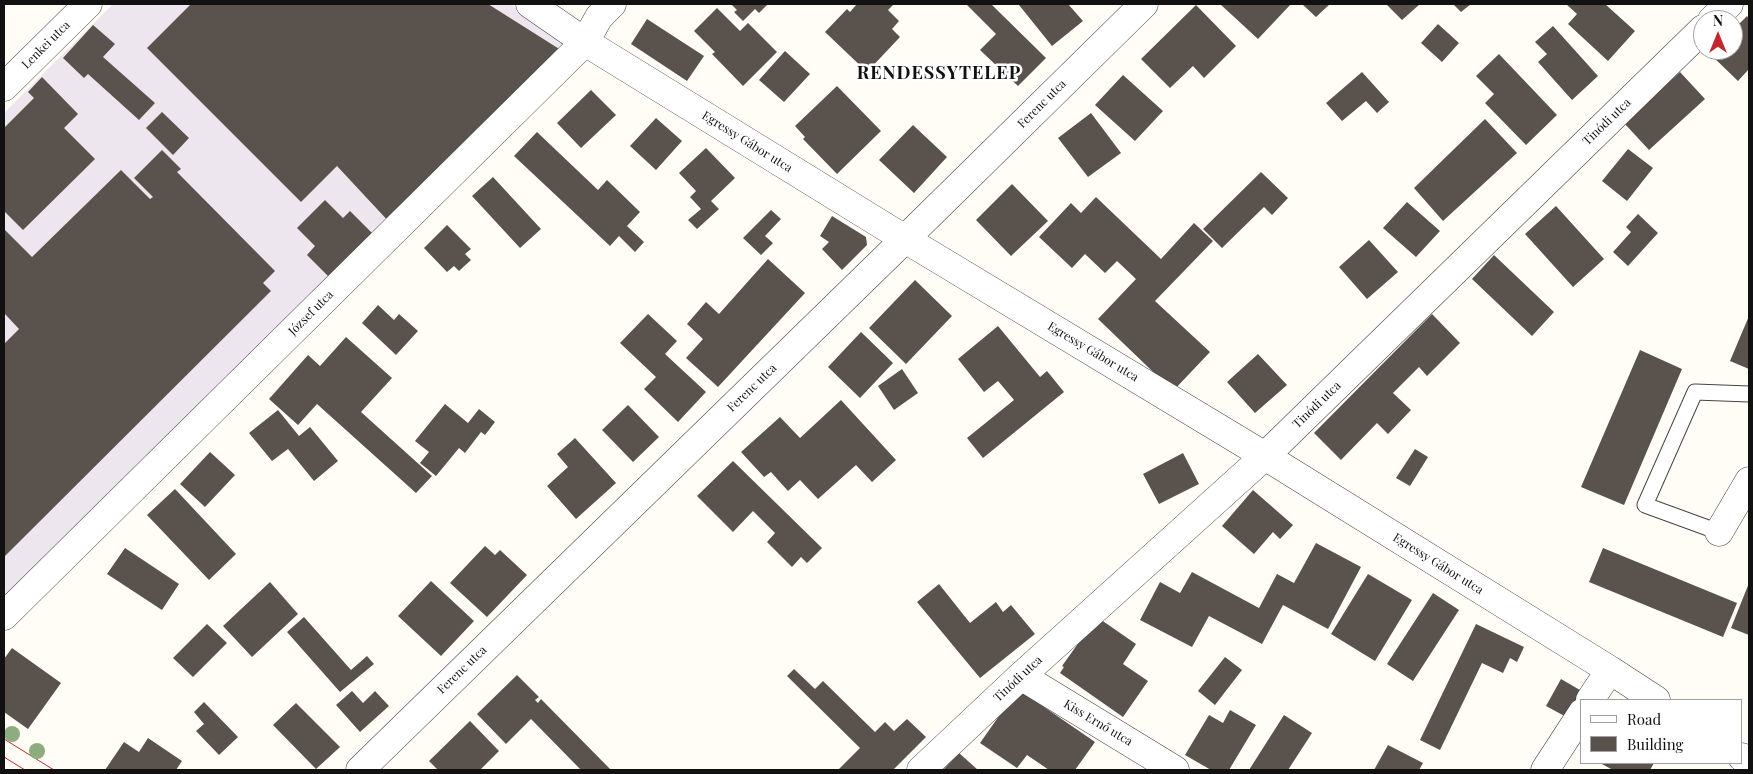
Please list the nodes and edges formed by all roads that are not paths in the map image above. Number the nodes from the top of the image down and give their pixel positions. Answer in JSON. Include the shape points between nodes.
{"nodes":[{"id":1,"x":88,"y":4,"type":"edge"},
{"id":2,"x":530,"y":4,"type":"edge"},
{"id":3,"x":612,"y":4,"type":"edge"},
{"id":4,"x":1144,"y":4,"type":"edge"},
{"id":5,"x":1693,"y":39,"type":"edge"},
{"id":6,"x":585,"y":42,"type":"junction"},
{"id":7,"x":4,"y":87,"type":"edge"},
{"id":8,"x":905,"y":239,"type":"junction"},
{"id":9,"x":1749,"y":394,"type":"edge"},
{"id":10,"x":1264,"y":456,"type":"junction"},
{"id":11,"x":1749,"y":481,"type":"edge"},
{"id":12,"x":1719,"y":532,"type":"joint"},
{"id":13,"x":4,"y":616,"type":"edge"},
{"id":14,"x":1610,"y":670,"type":"junction"},
{"id":15,"x":1021,"y":676,"type":"junction"},
{"id":16,"x":1591,"y":699,"type":"edge"},
{"id":17,"x":1654,"y":699,"type":"edge"},
{"id":18,"x":1580,"y":716,"type":"edge"},
{"id":19,"x":360,"y":770,"type":"edge"},
{"id":20,"x":921,"y":770,"type":"edge"},
{"id":21,"x":1175,"y":770,"type":"edge"},
{"id":22,"x":1545,"y":770,"type":"edge"}],
"edges":[{"from":1,"to":7,"type":"street","name":"Lenkei utca"},
{"from":2,"to":6,"type":"street","name":"Egressy Gábor utca"},
{"from":3,"to":6,"type":"street","name":"József utca","via":[[598,17]]},
{"from":4,"to":8,"type":"street","name":"Ferenc utca"},
{"from":5,"to":10,"type":"street","name":"Tinódi utca"},
{"from":6,"to":8,"type":"street","name":"Egressy Gábor utca"},
{"from":6,"to":13,"type":"street","name":"József utca"},
{"from":8,"to":10,"type":"street","name":"Egressy Gábor utca"},
{"from":8,"to":19,"type":"street","name":"Ferenc utca"},
{"from":9,"to":12,"type":"lane","via":[[1695,392],[1645,505]]},
{"from":10,"to":14,"type":"street","name":"Egressy Gábor utca"},
{"from":10,"to":15,"type":"street","name":"Tinódi utca"},
{"from":11,"to":12,"type":"street"},
{"from":14,"to":16,"type":"street"},
{"from":14,"to":17,"type":"street","name":"Egressy Gábor utca"},
{"from":15,"to":20,"type":"street","name":"Tinódi utca"},
{"from":15,"to":21,"type":"street","name":"Kiss Ernő utca"},
{"from":18,"to":22,"type":"street"}]}
